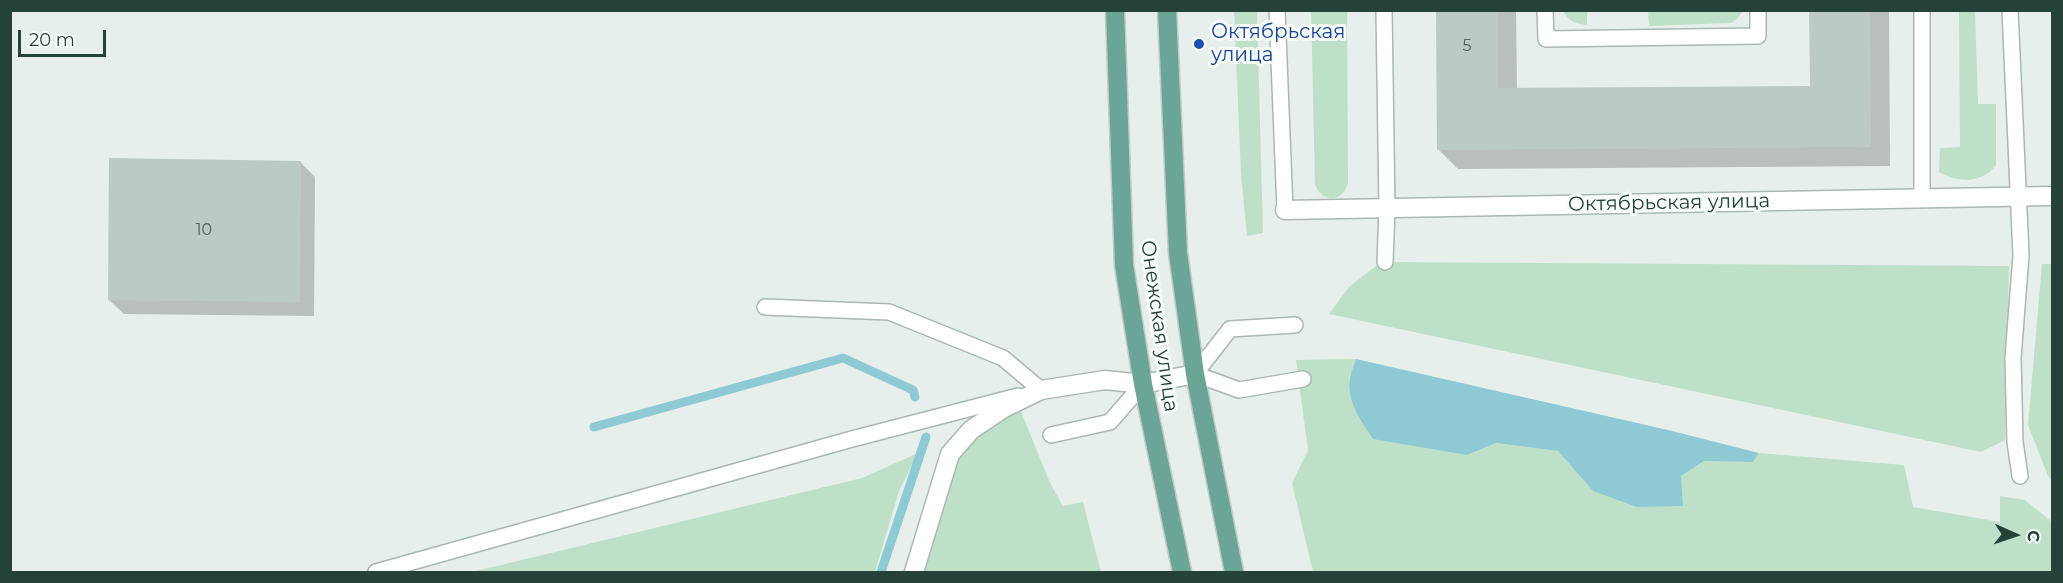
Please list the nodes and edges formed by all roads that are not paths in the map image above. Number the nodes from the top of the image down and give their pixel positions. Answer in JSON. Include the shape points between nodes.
{"nodes":[{"id":1,"x":1114,"y":10,"type":"edge"},
{"id":2,"x":1167,"y":10,"type":"edge"},
{"id":3,"x":1277,"y":10,"type":"edge"},
{"id":4,"x":1384,"y":10,"type":"edge"},
{"id":5,"x":1545,"y":10,"type":"edge"},
{"id":6,"x":1758,"y":10,"type":"edge"},
{"id":7,"x":1922,"y":10,"type":"edge"},
{"id":8,"x":2010,"y":10,"type":"edge"},
{"id":9,"x":2052,"y":196,"type":"edge"},
{"id":10,"x":1922,"y":197,"type":"junction"},
{"id":11,"x":2018,"y":197,"type":"junction"},
{"id":12,"x":1387,"y":209,"type":"junction"},
{"id":13,"x":1285,"y":210,"type":"joint"},
{"id":14,"x":1385,"y":262,"type":"dead end"},
{"id":15,"x":765,"y":307,"type":"dead end"},
{"id":16,"x":1295,"y":325,"type":"dead end"},
{"id":17,"x":1195,"y":374,"type":"junction"},
{"id":18,"x":1303,"y":379,"type":"dead end"},
{"id":19,"x":1143,"y":384,"type":"junction"},
{"id":20,"x":1041,"y":390,"type":"junction"},
{"id":21,"x":1051,"y":435,"type":"dead end"},
{"id":22,"x":2019,"y":476,"type":"dead end"},
{"id":23,"x":376,"y":573,"type":"edge"},
{"id":24,"x":914,"y":573,"type":"edge"},
{"id":25,"x":1182,"y":573,"type":"edge"},
{"id":26,"x":1234,"y":573,"type":"edge"}],
"edges":[{"from":1,"to":19,"type":"main road","name":"Онежская улица","via":[[1124,265]]},
{"from":2,"to":17,"type":"main road","name":"Онежская улица","via":[[1178,253]]},
{"from":3,"to":13,"type":"lane"},
{"from":4,"to":12,"type":"lane"},
{"from":5,"to":6,"type":"lane","via":[[1546,39],[1758,36]]},
{"from":7,"to":10,"type":"lane"},
{"from":8,"to":11,"type":"lane"},
{"from":9,"to":11,"type":"street","name":"Октябрьская улица"},
{"from":10,"to":11,"type":"street","name":"Октябрьская улица"},
{"from":10,"to":12,"type":"street","name":"Октябрьская улица"},
{"from":11,"to":22,"type":"lane","via":[[2021,255],[2013,358]]},
{"from":12,"to":13,"type":"street","name":"Октябрьская улица"},
{"from":12,"to":14,"type":"lane"},
{"from":15,"to":20,"type":"lane","via":[[889,312],[1004,358]]},
{"from":16,"to":17,"type":"lane","via":[[1230,329]]},
{"from":17,"to":18,"type":"lane","via":[[1239,390]]},
{"from":17,"to":19,"type":"street"},
{"from":17,"to":26,"type":"main road","name":"Онежская улица"},
{"from":19,"to":20,"type":"street","via":[[1105,380]]},
{"from":19,"to":21,"type":"lane","via":[[1110,422]]},
{"from":19,"to":25,"type":"main road","name":"Онежская улица"},
{"from":20,"to":23,"type":"lane"},
{"from":20,"to":24,"type":"street","via":[[971,430],[950,454]]}]}
